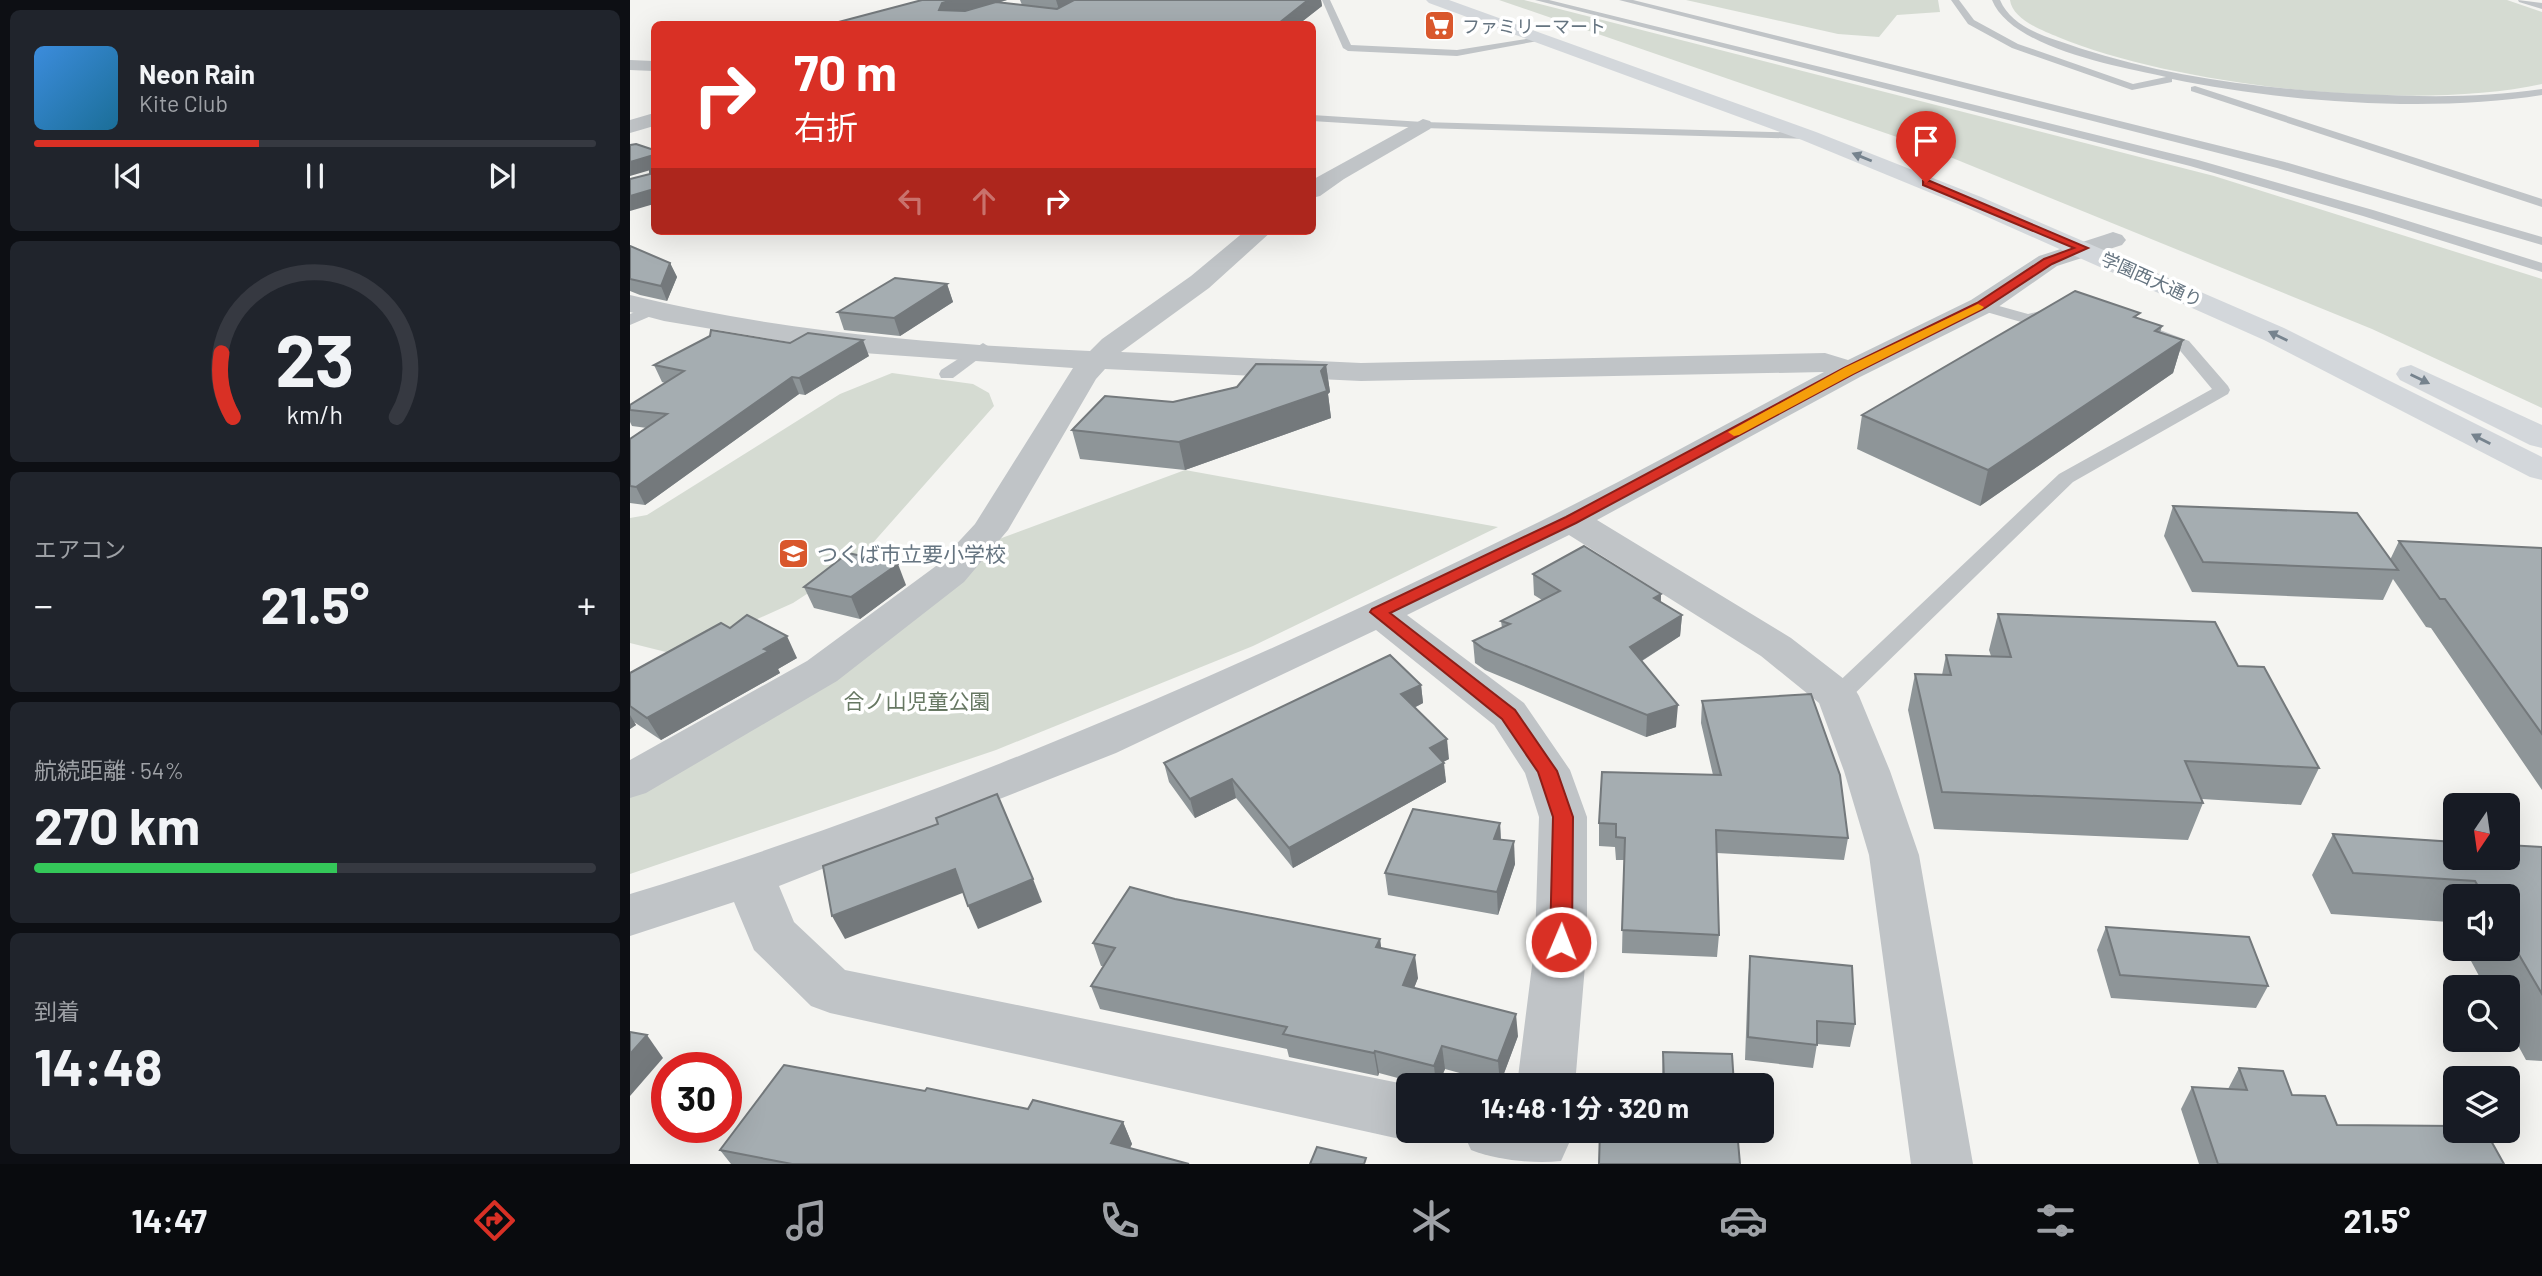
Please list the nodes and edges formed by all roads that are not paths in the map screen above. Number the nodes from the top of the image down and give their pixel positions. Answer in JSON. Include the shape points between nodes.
{"nodes":[{"id":1,"x":1326,"y":0,"type":"edge"},
{"id":2,"x":1434,"y":0,"type":"edge"},
{"id":3,"x":1469,"y":0,"type":"edge"},
{"id":4,"x":1539,"y":0,"type":"edge"},
{"id":5,"x":1623,"y":0,"type":"edge"},
{"id":6,"x":1955,"y":0,"type":"edge"},
{"id":7,"x":1996,"y":0,"type":"edge"},
{"id":8,"x":2522,"y":0,"type":"edge"},
{"id":9,"x":2542,"y":6,"type":"edge"},
{"id":10,"x":1544,"y":40,"type":"junction"},
{"id":11,"x":630,"y":65,"type":"edge"},
{"id":12,"x":651,"y":66,"type":"edge"},
{"id":13,"x":2150,"y":70,"type":"junction"},
{"id":14,"x":2168,"y":80,"type":"junction"},
{"id":15,"x":2542,"y":92,"type":"edge"},
{"id":16,"x":1316,"y":118,"type":"edge"},
{"id":17,"x":651,"y":120,"type":"edge"},
{"id":18,"x":1423,"y":125,"type":"junction"},
{"id":19,"x":630,"y":127,"type":"edge"},
{"id":20,"x":1809,"y":136,"type":"junction"},
{"id":21,"x":1316,"y":189,"type":"edge"},
{"id":22,"x":2542,"y":203,"type":"edge"},
{"id":23,"x":1255,"y":235,"type":"edge"},
{"id":24,"x":2542,"y":241,"type":"edge"},
{"id":25,"x":2098,"y":244,"type":"junction"},
{"id":26,"x":2542,"y":268,"type":"edge"},
{"id":27,"x":1981,"y":306,"type":"junction"},
{"id":28,"x":2070,"y":309,"type":"edge"},
{"id":29,"x":638,"y":311,"type":"edge"},
{"id":30,"x":2137,"y":325,"type":"edge"},
{"id":31,"x":979,"y":351,"type":"junction"},
{"id":32,"x":1096,"y":360,"type":"junction"},
{"id":33,"x":1849,"y":371,"type":"junction"},
{"id":34,"x":947,"y":374,"type":"dead end"},
{"id":35,"x":2542,"y":438,"type":"edge"},
{"id":36,"x":2542,"y":470,"type":"edge"},
{"id":37,"x":1571,"y":520,"type":"junction"},
{"id":38,"x":1378,"y":612,"type":"junction"},
{"id":39,"x":1838,"y":696,"type":"junction"},
{"id":40,"x":630,"y":781,"type":"edge"},
{"id":41,"x":750,"y":877,"type":"junction"},
{"id":42,"x":630,"y":915,"type":"edge"},
{"id":43,"x":1541,"y":1073,"type":"edge"},
{"id":44,"x":1396,"y":1110,"type":"edge"},
{"id":45,"x":1942,"y":1164,"type":"edge"}],
"edges":[{"from":1,"to":10,"type":"lane","via":[[1348,48],[1457,53]]},
{"from":2,"to":10,"type":"highway","name":"学園西大通り"},
{"from":3,"to":25,"type":"highway","name":"学園西大通り","via":[[1911,157]]},
{"from":4,"to":26,"type":"lane","via":[[2194,163]]},
{"from":5,"to":24,"type":"lane","via":[[2281,165]]},
{"from":6,"to":14,"type":"lane","via":[[1971,22],[2015,46],[2132,87]]},
{"from":7,"to":13,"type":"lane","via":[[2007,17],[2045,39]]},
{"from":8,"to":9,"type":"lane"},
{"from":10,"to":20,"type":"highway","name":"学園西大通り"},
{"from":11,"to":12,"type":"street"},
{"from":13,"to":14,"type":"lane"},
{"from":13,"to":15,"type":"lane","via":[[2247,87],[2353,97],[2454,99]]},
{"from":14,"to":22,"type":"lane"},
{"from":16,"to":18,"type":"lane"},
{"from":17,"to":19,"type":"street"},
{"from":18,"to":20,"type":"lane"},
{"from":18,"to":21,"type":"street"},
{"from":25,"to":20,"type":"highway","name":"学園西大通り","one_way":true},
{"from":23,"to":32,"type":"street"},
{"from":25,"to":27,"type":"street","via":[[2048,261]]},
{"from":25,"to":35,"type":"highway","name":"学園西大通り","one_way":true,"via":[[2281,312]]},
{"from":36,"to":25,"type":"highway","name":"学園西大通り","one_way":true},
{"from":27,"to":28,"type":"lane","via":[[2028,319]]},
{"from":27,"to":33,"type":"street"},
{"from":29,"to":31,"type":"street","via":[[849,343]]},
{"from":30,"to":39,"type":"lane","via":[[2183,344],[2222,390],[2066,478]]},
{"from":31,"to":32,"type":"street"},
{"from":31,"to":34,"type":"lane"},
{"from":32,"to":33,"type":"street","via":[[1361,372],[1825,362]]},
{"from":32,"to":40,"type":"street","via":[[990,530],[950,574],[822,671]]},
{"from":33,"to":37,"type":"street"},
{"from":37,"to":38,"type":"street"},
{"from":37,"to":39,"type":"street","via":[[1776,647]]},
{"from":38,"to":41,"type":"street","via":[[1100,742]]},
{"from":38,"to":43,"type":"street","via":[[1509,714],[1547,771],[1563,817],[1561,942]]},
{"from":39,"to":45,"type":"street","via":[[1894,855]]},
{"from":41,"to":42,"type":"street"},
{"from":41,"to":44,"type":"street","via":[[773,935],[830,990]]}]}
